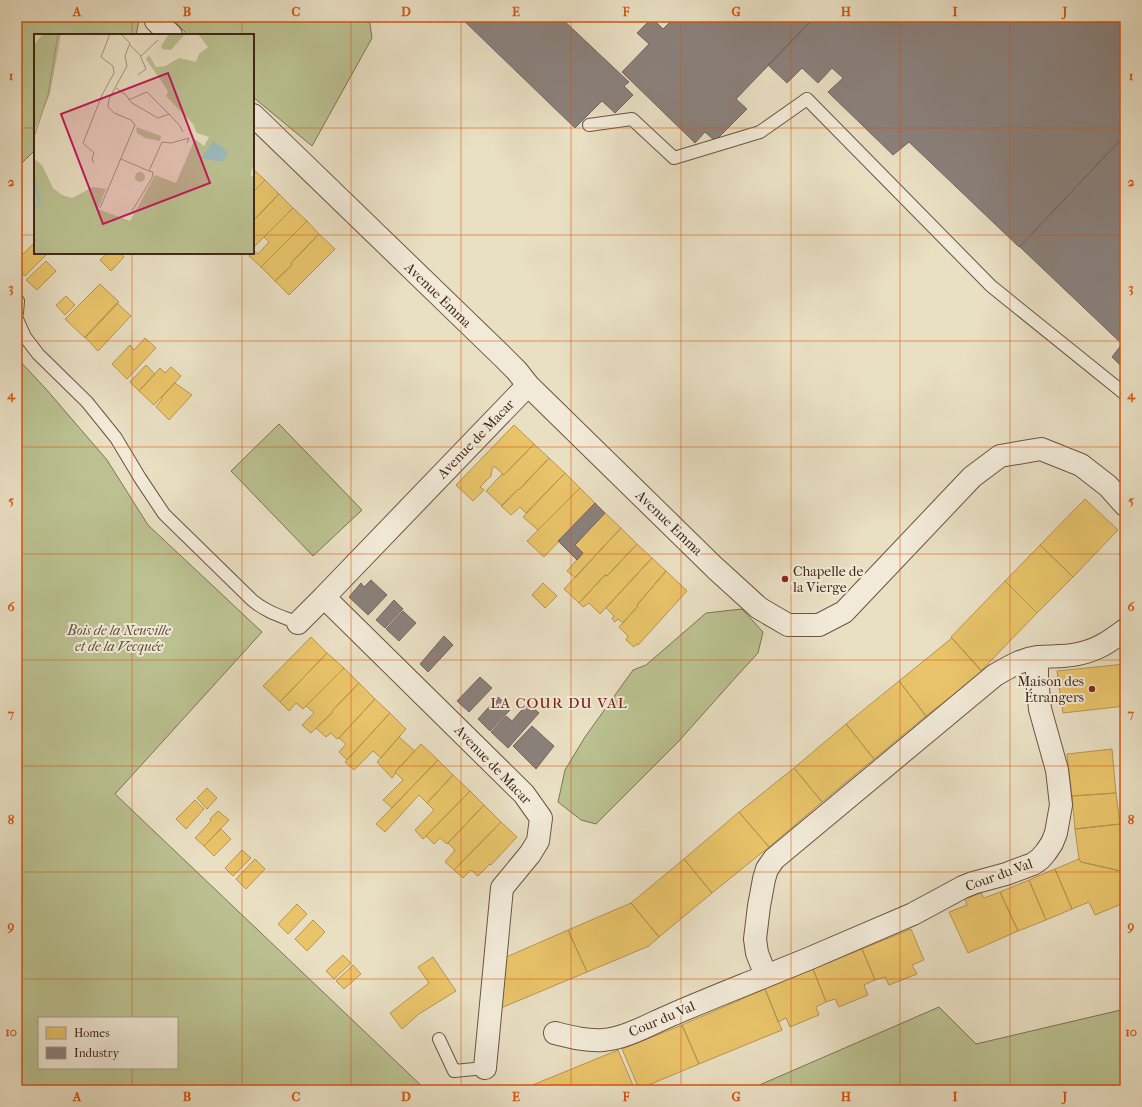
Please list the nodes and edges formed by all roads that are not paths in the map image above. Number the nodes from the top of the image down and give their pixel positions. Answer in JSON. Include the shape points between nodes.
{"nodes":[{"id":1,"x":254,"y":116,"type":"edge"},
{"id":2,"x":589,"y":124,"type":"dead end"},
{"id":3,"x":18,"y":301,"type":"dead end"},
{"id":4,"x":17,"y":313,"type":"edge"},
{"id":5,"x":17,"y":319,"type":"edge"},
{"id":6,"x":528,"y":384,"type":"junction"},
{"id":7,"x":1125,"y":394,"type":"edge"},
{"id":8,"x":1125,"y":505,"type":"edge"},
{"id":9,"x":324,"y":597,"type":"junction"},
{"id":10,"x":298,"y":623,"type":"joint"},
{"id":11,"x":1125,"y":630,"type":"edge"},
{"id":12,"x":1037,"y":657,"type":"junction"},
{"id":13,"x":766,"y":976,"type":"junction"},
{"id":14,"x":555,"y":1033,"type":"dead end"},
{"id":15,"x":440,"y":1038,"type":"dead end"},
{"id":16,"x":485,"y":1068,"type":"joint"}],
"edges":[{"from":1,"to":6,"type":"street","name":"Avenue Emma"},
{"from":2,"to":7,"type":"lane","via":[[632,119],[674,158],[760,132],[807,99],[991,286]]},
{"from":3,"to":4,"type":"lane"},
{"from":5,"to":10,"type":"lane","via":[[25,337],[38,354],[87,402],[116,438],[164,514],[261,608]]},
{"from":6,"to":8,"type":"street","name":"Avenue Emma","via":[[715,568],[759,608],[788,626],[819,625],[844,612],[972,477],[1000,456],[1041,449],[1081,465],[1108,486]]},
{"from":6,"to":9,"type":"street","name":"Avenue de Macar"},
{"from":9,"to":10,"type":"street","name":"Avenue de Macar"},
{"from":9,"to":16,"type":"street","name":"Avenue de Macar","via":[[524,794],[540,818],[538,840],[502,888]]},
{"from":11,"to":12,"type":"street","via":[[1106,644],[1078,654]]},
{"from":12,"to":13,"type":"street","via":[[1021,661],[996,675],[774,859],[764,879],[755,939],[757,953]]},
{"from":12,"to":13,"type":"street","name":"Cour du Val","via":[[1040,709],[1057,770],[1061,806],[1056,833],[1046,852],[1026,867],[973,883],[913,914]]},
{"from":13,"to":14,"type":"street","name":"Cour du Val","via":[[622,1036],[588,1040]]},
{"from":15,"to":16,"type":"lane","via":[[454,1071]]}]}
